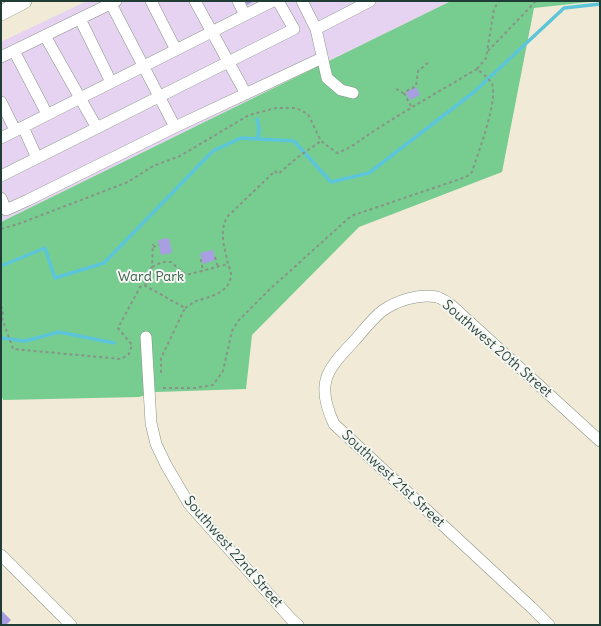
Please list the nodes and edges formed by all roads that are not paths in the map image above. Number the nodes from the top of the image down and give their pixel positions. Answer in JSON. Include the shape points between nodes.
{"nodes":[{"id":1,"x":24,"y":1,"type":"edge"},
{"id":2,"x":151,"y":1,"type":"edge"},
{"id":3,"x":195,"y":1,"type":"edge"},
{"id":4,"x":238,"y":1,"type":"edge"},
{"id":5,"x":273,"y":1,"type":"edge"},
{"id":6,"x":278,"y":1,"type":"edge"},
{"id":7,"x":302,"y":1,"type":"edge"},
{"id":8,"x":370,"y":1,"type":"edge"},
{"id":9,"x":114,"y":2,"type":"edge"},
{"id":10,"x":1,"y":13,"type":"edge"},
{"id":11,"x":245,"y":15,"type":"junction"},
{"id":12,"x":80,"y":19,"type":"junction"},
{"id":13,"x":316,"y":29,"type":"junction"},
{"id":14,"x":211,"y":32,"type":"junction"},
{"id":15,"x":46,"y":36,"type":"junction"},
{"id":16,"x":176,"y":50,"type":"junction"},
{"id":17,"x":14,"y":51,"type":"junction"},
{"id":18,"x":1,"y":57,"type":"edge"},
{"id":19,"x":322,"y":58,"type":"junction"},
{"id":20,"x":228,"y":62,"type":"junction"},
{"id":21,"x":144,"y":66,"type":"junction"},
{"id":22,"x":111,"y":82,"type":"junction"},
{"id":23,"x":353,"y":93,"type":"dead end"},
{"id":24,"x":246,"y":94,"type":"junction"},
{"id":25,"x":160,"y":96,"type":"junction"},
{"id":26,"x":80,"y":98,"type":"junction"},
{"id":27,"x":1,"y":102,"type":"edge"},
{"id":28,"x":47,"y":114,"type":"junction"},
{"id":29,"x":175,"y":127,"type":"junction"},
{"id":30,"x":19,"y":128,"type":"junction"},
{"id":31,"x":97,"y":128,"type":"junction"},
{"id":32,"x":1,"y":138,"type":"edge"},
{"id":33,"x":37,"y":158,"type":"junction"},
{"id":34,"x":1,"y":176,"type":"edge"},
{"id":35,"x":1,"y":198,"type":"edge"},
{"id":36,"x":3,"y":210,"type":"edge"},
{"id":37,"x":381,"y":312,"type":"joint"},
{"id":38,"x":146,"y":337,"type":"dead end"},
{"id":39,"x":600,"y":442,"type":"edge"},
{"id":40,"x":1,"y":555,"type":"edge"},
{"id":41,"x":70,"y":625,"type":"edge"},
{"id":42,"x":298,"y":625,"type":"edge"},
{"id":43,"x":549,"y":625,"type":"edge"}],
"edges":[{"from":1,"to":10,"type":"main road"},
{"from":2,"to":16,"type":"street"},
{"from":3,"to":14,"type":"street"},
{"from":4,"to":11,"type":"street"},
{"from":5,"to":11,"type":"street"},
{"from":6,"to":20,"type":"street","via":[[294,29]]},
{"from":7,"to":13,"type":"street"},
{"from":8,"to":13,"type":"street"},
{"from":9,"to":12,"type":"street"},
{"from":9,"to":21,"type":"street"},
{"from":11,"to":14,"type":"street"},
{"from":12,"to":15,"type":"street"},
{"from":12,"to":22,"type":"street"},
{"from":13,"to":19,"type":"street"},
{"from":14,"to":16,"type":"street"},
{"from":14,"to":20,"type":"street"},
{"from":15,"to":17,"type":"street"},
{"from":15,"to":26,"type":"street"},
{"from":16,"to":21,"type":"street"},
{"from":17,"to":18,"type":"street"},
{"from":17,"to":28,"type":"street"},
{"from":19,"to":23,"type":"street","via":[[327,78],[341,90]]},
{"from":19,"to":24,"type":"street"},
{"from":20,"to":24,"type":"street"},
{"from":20,"to":25,"type":"street"},
{"from":21,"to":22,"type":"street"},
{"from":21,"to":25,"type":"street"},
{"from":22,"to":26,"type":"street"},
{"from":24,"to":29,"type":"street"},
{"from":25,"to":29,"type":"street"},
{"from":25,"to":31,"type":"street"},
{"from":26,"to":28,"type":"street"},
{"from":26,"to":31,"type":"street"},
{"from":27,"to":30,"type":"street"},
{"from":28,"to":30,"type":"street"},
{"from":29,"to":36,"type":"street"},
{"from":30,"to":32,"type":"street"},
{"from":30,"to":33,"type":"street"},
{"from":31,"to":33,"type":"street"},
{"from":33,"to":34,"type":"street"},
{"from":35,"to":36,"type":"street"},
{"from":37,"to":39,"type":"street","name":"Southwest 20th Street","via":[[414,297],[437,297],[450,304]]},
{"from":37,"to":43,"type":"street","name":"Southwest 21st Street","via":[[339,358],[326,380],[325,397],[334,424]]},
{"from":38,"to":42,"type":"street","name":"Southwest 22nd Street","via":[[151,423],[156,444],[178,487],[189,504]]},
{"from":40,"to":41,"type":"street"}]}
